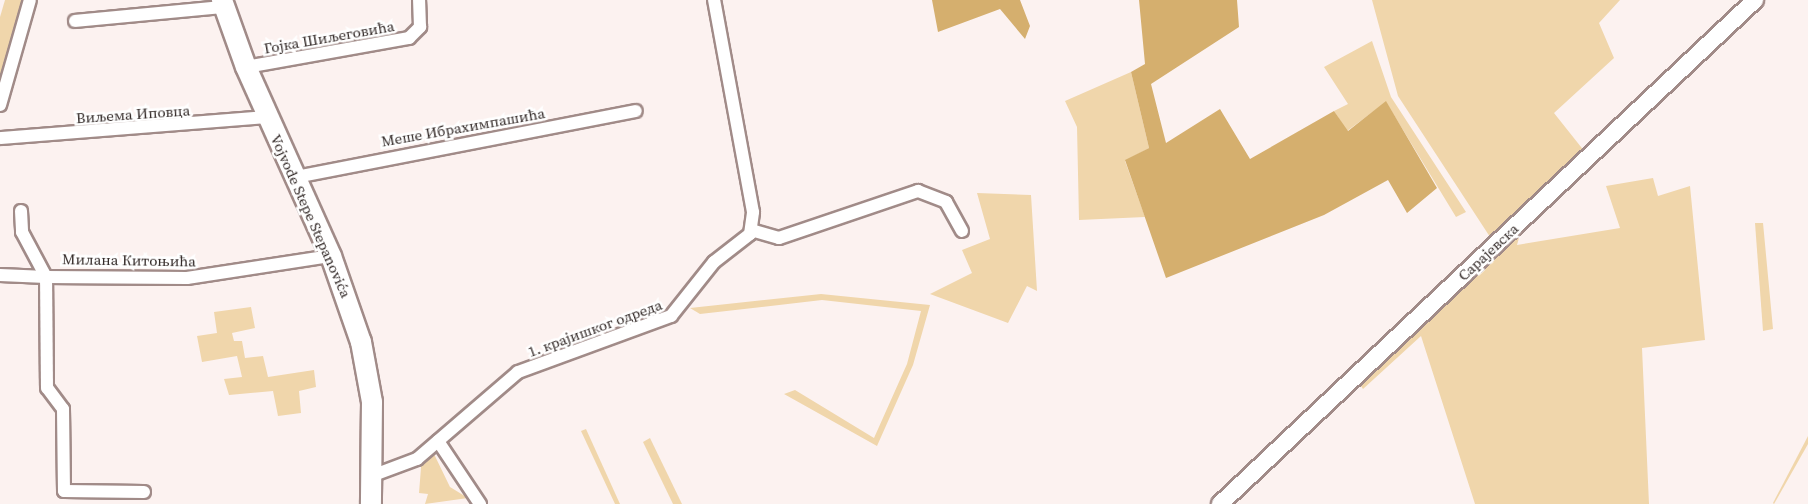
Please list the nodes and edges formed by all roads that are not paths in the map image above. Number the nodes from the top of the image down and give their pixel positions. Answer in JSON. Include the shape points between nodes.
{"nodes":[{"id":1,"x":30,"y":0,"type":"edge"},
{"id":2,"x":419,"y":0,"type":"edge"},
{"id":3,"x":714,"y":0,"type":"edge"},
{"id":4,"x":1755,"y":0,"type":"edge"},
{"id":5,"x":223,"y":3,"type":"edge"},
{"id":6,"x":75,"y":21,"type":"dead end"},
{"id":7,"x":246,"y":67,"type":"junction"},
{"id":8,"x":0,"y":105,"type":"edge"},
{"id":9,"x":636,"y":111,"type":"dead end"},
{"id":10,"x":267,"y":117,"type":"junction"},
{"id":11,"x":0,"y":138,"type":"edge"},
{"id":12,"x":296,"y":177,"type":"junction"},
{"id":13,"x":21,"y":211,"type":"dead end"},
{"id":14,"x":751,"y":230,"type":"junction"},
{"id":15,"x":962,"y":231,"type":"dead end"},
{"id":16,"x":332,"y":256,"type":"junction"},
{"id":17,"x":0,"y":275,"type":"edge"},
{"id":18,"x":46,"y":277,"type":"junction"},
{"id":19,"x":438,"y":441,"type":"junction"},
{"id":20,"x":374,"y":475,"type":"junction"},
{"id":21,"x":144,"y":492,"type":"dead end"},
{"id":22,"x":371,"y":504,"type":"edge"},
{"id":23,"x":480,"y":504,"type":"edge"},
{"id":24,"x":1220,"y":504,"type":"edge"}],
"edges":[{"from":1,"to":8,"type":"street"},
{"from":2,"to":7,"type":"street","name":"Гојка Шиљеговића","via":[[420,27],[409,38]]},
{"from":3,"to":14,"type":"street","via":[[751,198]]},
{"from":4,"to":24,"type":"main road","name":"Сарајевска"},
{"from":5,"to":6,"type":"street","name":"Vojvode Stepe Stepanovića"},
{"from":5,"to":7,"type":"main road","name":"Vojvode Stepe Stepanovića"},
{"from":7,"to":10,"type":"main road","name":"Vojvode Stepe Stepanovića"},
{"from":9,"to":12,"type":"street","name":"Меше Ибрахимпашића"},
{"from":10,"to":11,"type":"street","name":"Виљема Иповца"},
{"from":10,"to":12,"type":"main road","name":"Vojvode Stepe Stepanovića"},
{"from":12,"to":16,"type":"main road","name":"Vojvode Stepe Stepanovića"},
{"from":13,"to":18,"type":"street","via":[[22,232]]},
{"from":14,"to":15,"type":"street","via":[[778,238],[918,191],[946,202]]},
{"from":14,"to":19,"type":"street","name":"1. крајишког одреда","via":[[714,262],[681,310],[518,372]]},
{"from":16,"to":18,"type":"street","name":"Милана Китоњића","via":[[187,278]]},
{"from":16,"to":20,"type":"main road","name":"Vojvode Stepe Stepanovića","via":[[368,375]]},
{"from":17,"to":18,"type":"street"},
{"from":18,"to":21,"type":"street","name":"Милана Китоњића","via":[[47,387],[63,409],[64,491]]},
{"from":19,"to":20,"type":"street","name":"1. крајишког одреда","via":[[398,470]]},
{"from":19,"to":23,"type":"street"},
{"from":20,"to":22,"type":"main road","name":"Vojvode Stepe Stepanovića"}]}
